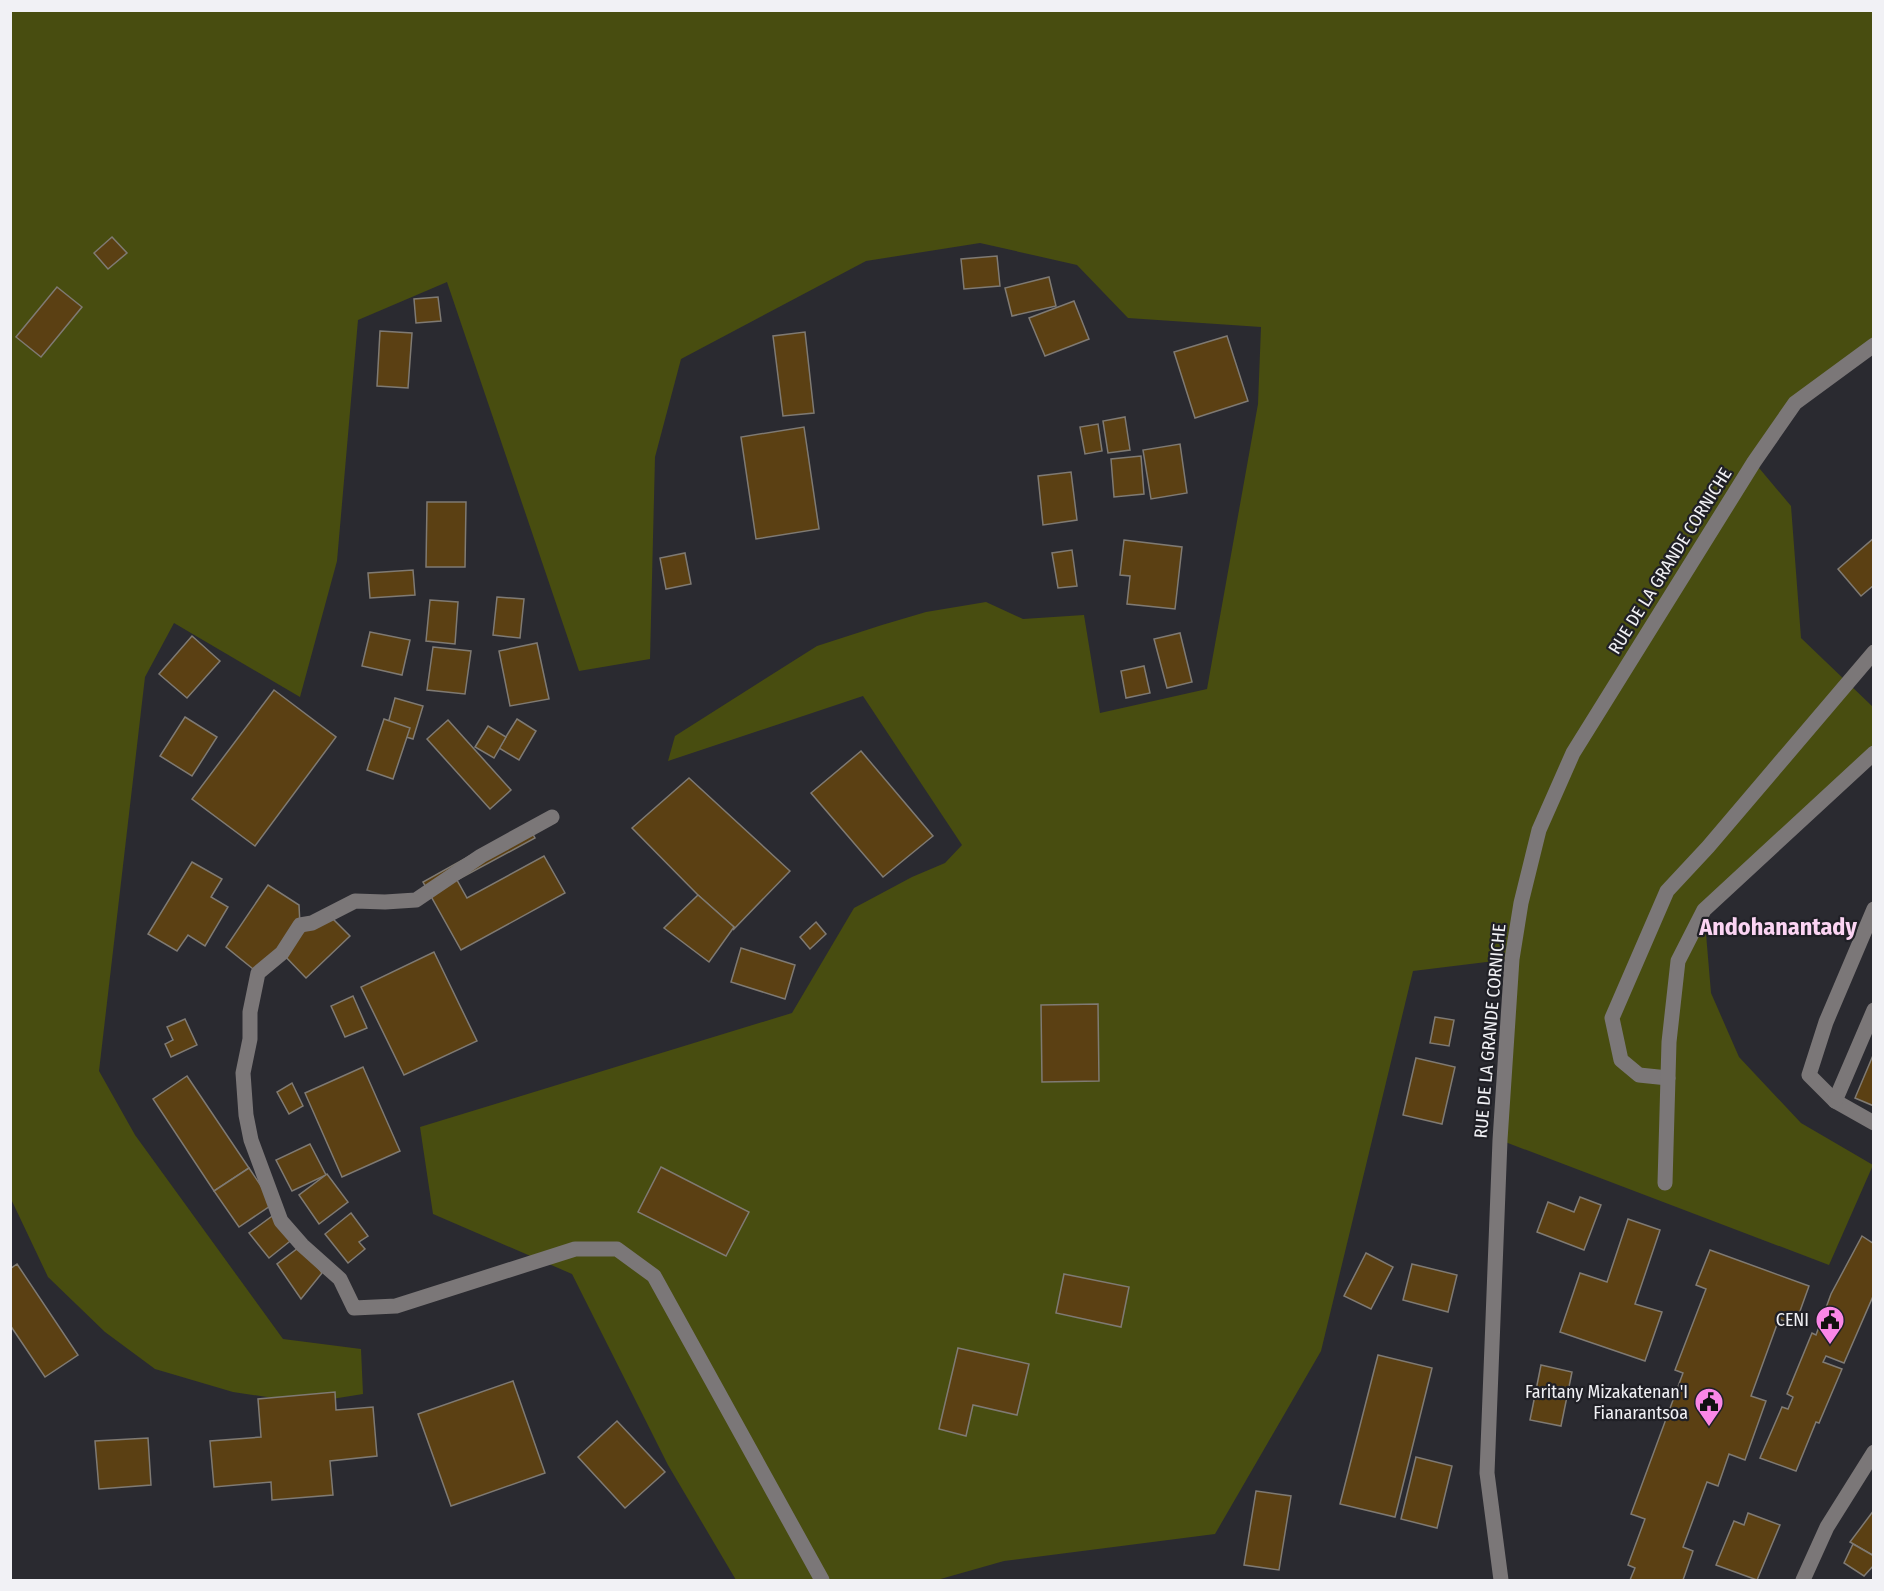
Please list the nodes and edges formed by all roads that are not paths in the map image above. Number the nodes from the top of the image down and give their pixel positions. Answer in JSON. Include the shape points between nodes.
{"nodes":[{"id":1,"x":1874,"y":345,"type":"edge"},
{"id":2,"x":1874,"y":652,"type":"edge"},
{"id":3,"x":1874,"y":753,"type":"edge"},
{"id":4,"x":552,"y":817,"type":"dead end"},
{"id":5,"x":1874,"y":909,"type":"edge"},
{"id":6,"x":1874,"y":1010,"type":"edge"},
{"id":7,"x":1668,"y":1077,"type":"junction"},
{"id":8,"x":1834,"y":1101,"type":"junction"},
{"id":9,"x":1874,"y":1123,"type":"edge"},
{"id":10,"x":1665,"y":1182,"type":"dead end"},
{"id":11,"x":1874,"y":1452,"type":"edge"},
{"id":12,"x":822,"y":1581,"type":"edge"},
{"id":13,"x":1501,"y":1581,"type":"edge"},
{"id":14,"x":1803,"y":1581,"type":"edge"}],
"edges":[{"from":1,"to":13,"type":"street","name":"RUE DE LA GRANDE CORNICHE","via":[[1795,403],[1754,462],[1573,753],[1539,830],[1512,959],[1500,1140],[1487,1473]]},
{"from":2,"to":7,"type":"street","via":[[1667,891],[1612,1018],[1621,1060],[1640,1076]]},
{"from":3,"to":7,"type":"street","via":[[1704,910],[1678,961]]},
{"from":4,"to":12,"type":"street","via":[[482,856],[416,900],[356,901],[300,925],[282,953],[258,973],[243,1073],[251,1140],[280,1221],[340,1279],[354,1308],[396,1306],[575,1249],[617,1249],[654,1276]]},
{"from":5,"to":8,"type":"street","via":[[1826,1022],[1809,1075]]},
{"from":6,"to":8,"type":"street"},
{"from":7,"to":10,"type":"street"},
{"from":8,"to":9,"type":"street"},
{"from":11,"to":14,"type":"street","via":[[1827,1527]]}]}
